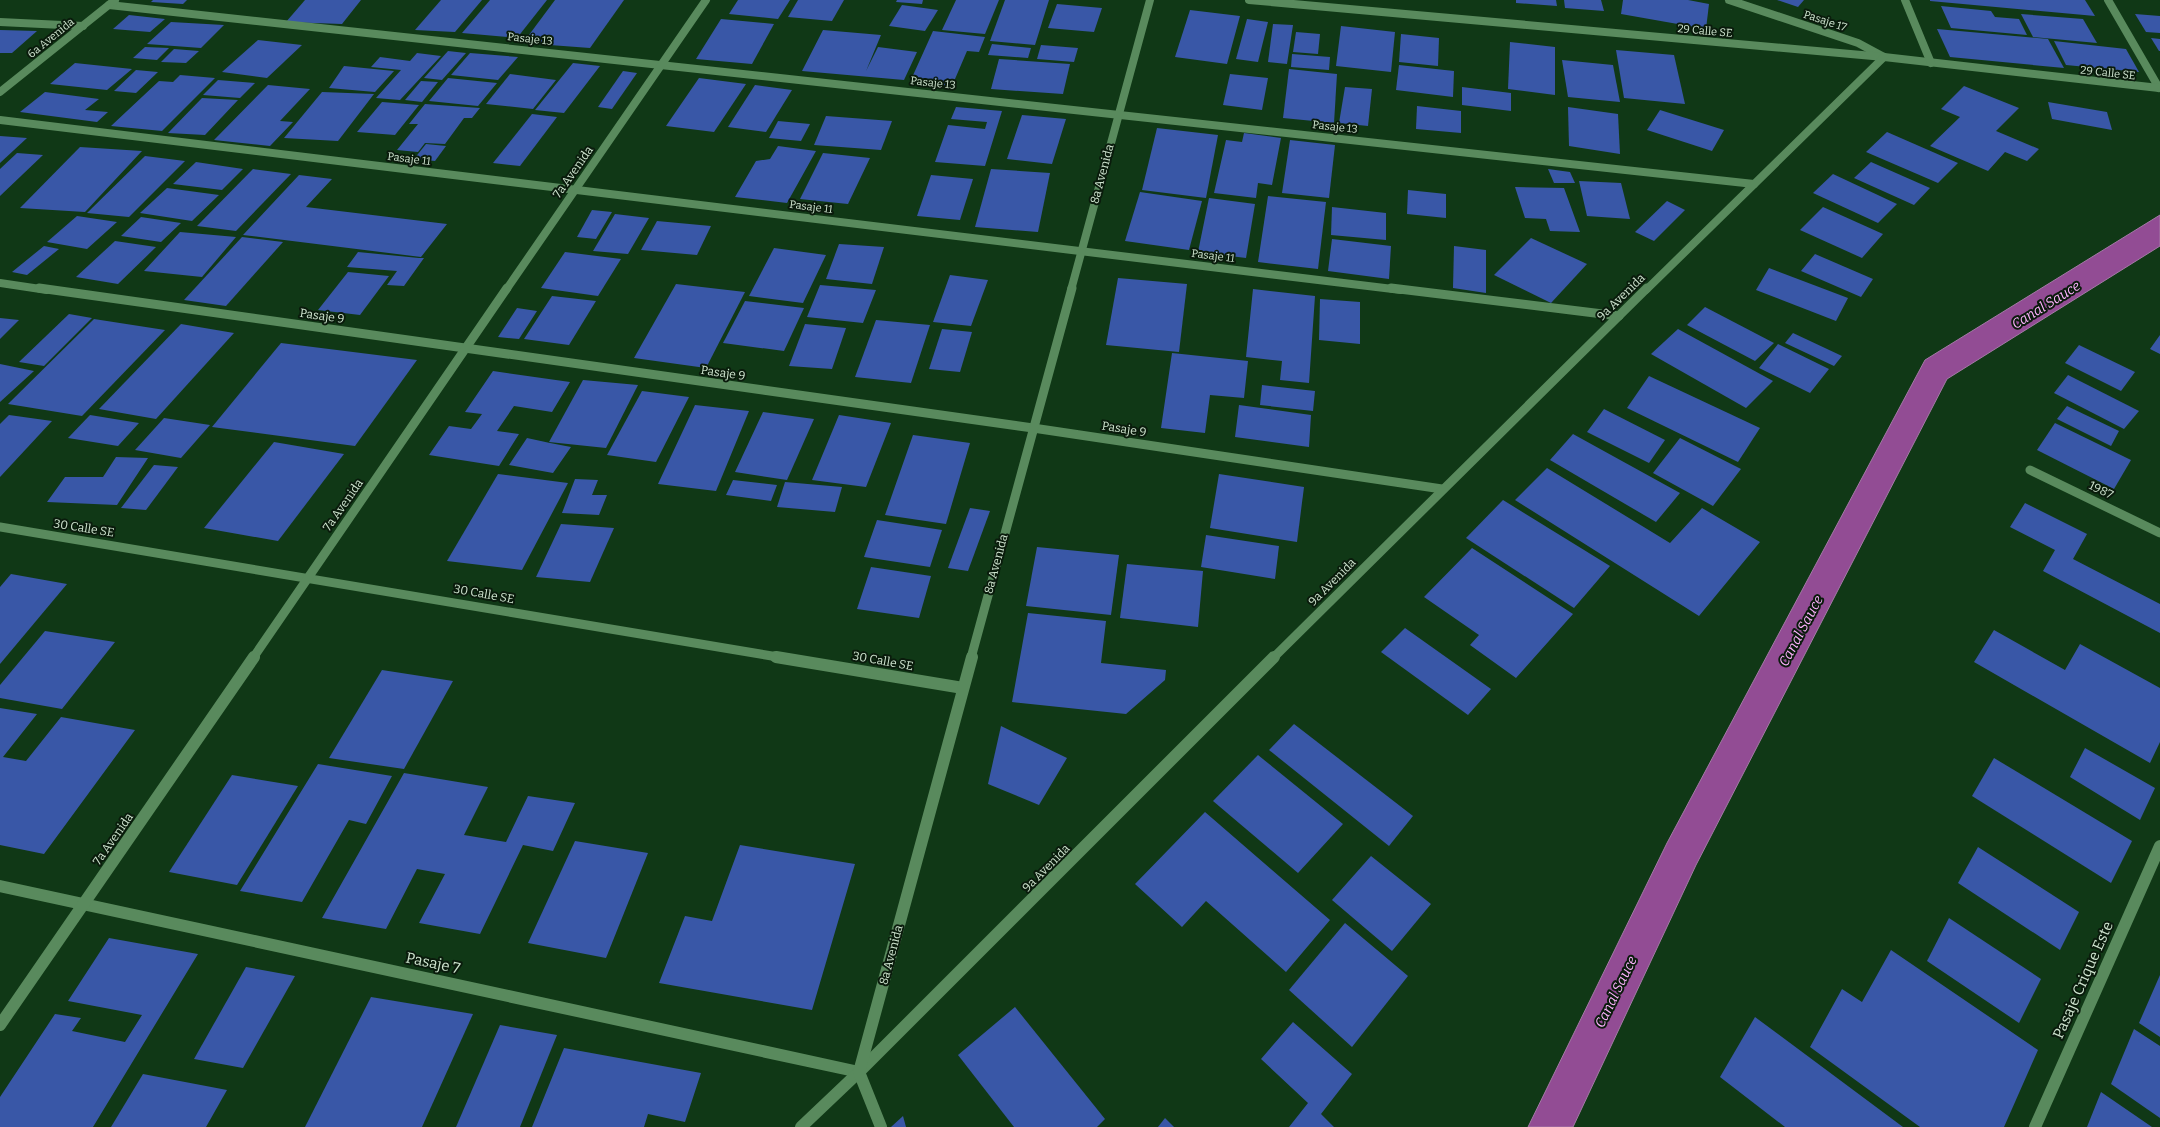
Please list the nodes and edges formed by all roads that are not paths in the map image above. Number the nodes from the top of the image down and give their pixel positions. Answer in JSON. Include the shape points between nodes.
{"nodes":[{"id":1,"x":706,"y":0,"type":"edge"},
{"id":2,"x":1150,"y":0,"type":"edge"},
{"id":3,"x":1249,"y":0,"type":"edge"},
{"id":4,"x":1729,"y":0,"type":"edge"},
{"id":5,"x":1905,"y":0,"type":"edge"},
{"id":6,"x":2108,"y":0,"type":"edge"},
{"id":7,"x":112,"y":2,"type":"edge"},
{"id":8,"x":0,"y":22,"type":"edge"},
{"id":9,"x":83,"y":26,"type":"junction"},
{"id":10,"x":1884,"y":57,"type":"junction"},
{"id":11,"x":1931,"y":62,"type":"junction"},
{"id":12,"x":662,"y":65,"type":"junction"},
{"id":13,"x":0,"y":92,"type":"edge"},
{"id":14,"x":1118,"y":115,"type":"junction"},
{"id":15,"x":0,"y":120,"type":"edge"},
{"id":16,"x":1754,"y":184,"type":"junction"},
{"id":17,"x":576,"y":190,"type":"junction"},
{"id":18,"x":1081,"y":251,"type":"junction"},
{"id":19,"x":0,"y":283,"type":"edge"},
{"id":20,"x":1619,"y":316,"type":"junction"},
{"id":21,"x":465,"y":350,"type":"junction"},
{"id":22,"x":1033,"y":428,"type":"junction"},
{"id":23,"x":2030,"y":470,"type":"dead end"},
{"id":24,"x":1442,"y":489,"type":"junction"},
{"id":25,"x":0,"y":527,"type":"edge"},
{"id":26,"x":2160,"y":533,"type":"edge"},
{"id":27,"x":308,"y":577,"type":"junction"},
{"id":28,"x":963,"y":688,"type":"junction"},
{"id":29,"x":2160,"y":846,"type":"edge"},
{"id":30,"x":0,"y":886,"type":"edge"},
{"id":31,"x":84,"y":903,"type":"junction"},
{"id":32,"x":0,"y":1025,"type":"edge"},
{"id":33,"x":859,"y":1072,"type":"junction"},
{"id":34,"x":802,"y":1127,"type":"edge"},
{"id":35,"x":881,"y":1127,"type":"edge"},
{"id":36,"x":2035,"y":1127,"type":"edge"}],
"edges":[{"from":1,"to":12,"type":"street","name":"7a Avenida"},
{"from":2,"to":14,"type":"street","name":"8a Avenida"},
{"from":3,"to":10,"type":"street","name":"29 Calle SE"},
{"from":4,"to":10,"type":"street","name":"Pasaje 17","via":[[1858,43]]},
{"from":5,"to":11,"type":"street"},
{"from":6,"to":11,"type":"street","name":"29 Calle SE","via":[[2159,88]]},
{"from":7,"to":9,"type":"street","name":"6a Avenida"},
{"from":7,"to":12,"type":"street","name":"Pasaje 13"},
{"from":8,"to":9,"type":"street"},
{"from":9,"to":13,"type":"street","name":"6a Avenida"},
{"from":10,"to":11,"type":"street","name":"29 Calle SE"},
{"from":10,"to":16,"type":"street","name":"9a Avenida"},
{"from":12,"to":14,"type":"street","name":"Pasaje 13"},
{"from":12,"to":17,"type":"street","name":"7a Avenida"},
{"from":14,"to":16,"type":"street","name":"Pasaje 13"},
{"from":14,"to":18,"type":"street","name":"8a Avenida"},
{"from":15,"to":17,"type":"street","name":"Pasaje 11"},
{"from":16,"to":20,"type":"street","name":"9a Avenida"},
{"from":17,"to":18,"type":"street","name":"Pasaje 11"},
{"from":17,"to":21,"type":"street","name":"7a Avenida"},
{"from":18,"to":20,"type":"street","name":"Pasaje 11"},
{"from":18,"to":22,"type":"street","name":"8a Avenida"},
{"from":19,"to":21,"type":"street","name":"Pasaje 9"},
{"from":20,"to":24,"type":"street","name":"9a Avenida"},
{"from":21,"to":22,"type":"street","name":"Pasaje 9"},
{"from":21,"to":27,"type":"street","name":"7a Avenida"},
{"from":22,"to":24,"type":"street","name":"Pasaje 9"},
{"from":22,"to":28,"type":"street","name":"8a Avenida"},
{"from":23,"to":26,"type":"street","name":"1987"},
{"from":24,"to":33,"type":"street","name":"9a Avenida"},
{"from":25,"to":27,"type":"street","name":"30 Calle SE"},
{"from":27,"to":28,"type":"street","name":"30 Calle SE"},
{"from":27,"to":31,"type":"street","name":"7a Avenida"},
{"from":28,"to":33,"type":"street","name":"8a Avenida"},
{"from":29,"to":36,"type":"street","name":"Pasaje Crique Este"},
{"from":30,"to":31,"type":"street","name":"Pasaje 7"},
{"from":31,"to":32,"type":"street","name":"7a Avenida"},
{"from":31,"to":33,"type":"street","name":"Pasaje 7"},
{"from":33,"to":34,"type":"street","name":"9a Avenida"},
{"from":33,"to":35,"type":"street"}]}
